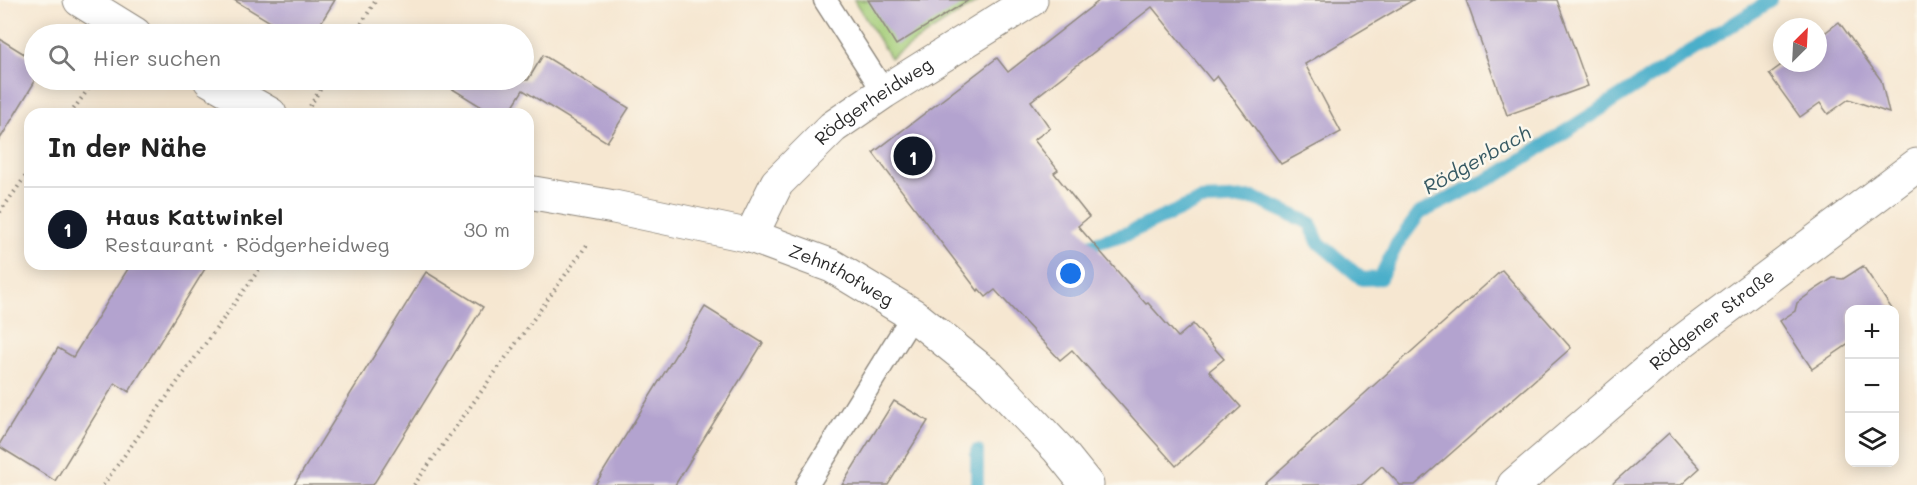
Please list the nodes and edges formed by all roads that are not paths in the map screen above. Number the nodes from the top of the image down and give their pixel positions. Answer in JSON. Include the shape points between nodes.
{"nodes":[{"id":1,"x":825,"y":0,"type":"edge"},
{"id":2,"x":1031,"y":0,"type":"edge"},
{"id":3,"x":90,"y":2,"type":"edge"},
{"id":4,"x":121,"y":24,"type":"edge"},
{"id":5,"x":228,"y":90,"type":"edge"},
{"id":6,"x":884,"y":92,"type":"junction"},
{"id":7,"x":259,"y":108,"type":"edge"},
{"id":8,"x":1917,"y":165,"type":"edge"},
{"id":9,"x":534,"y":193,"type":"edge"},
{"id":10,"x":751,"y":236,"type":"junction"},
{"id":11,"x":913,"y":315,"type":"junction"},
{"id":12,"x":807,"y":485,"type":"edge"},
{"id":13,"x":1087,"y":485,"type":"edge"},
{"id":14,"x":1514,"y":485,"type":"edge"}],
"edges":[{"from":1,"to":6,"type":"lane"},
{"from":2,"to":6,"type":"street","name":"Rödgerheidweg"},
{"from":3,"to":4,"type":"street"},
{"from":5,"to":7,"type":"street"},
{"from":6,"to":10,"type":"street","name":"Rödgerheidweg","via":[[833,127],[777,183]]},
{"from":8,"to":14,"type":"street","name":"Rödgener Straße","via":[[1680,343]]},
{"from":9,"to":10,"type":"street","name":"Zehnthofweg"},
{"from":10,"to":11,"type":"street","name":"Zehnthofweg","via":[[832,266]]},
{"from":11,"to":12,"type":"lane"},
{"from":11,"to":13,"type":"street","name":"Zehnthofweg","via":[[990,377]]}]}
